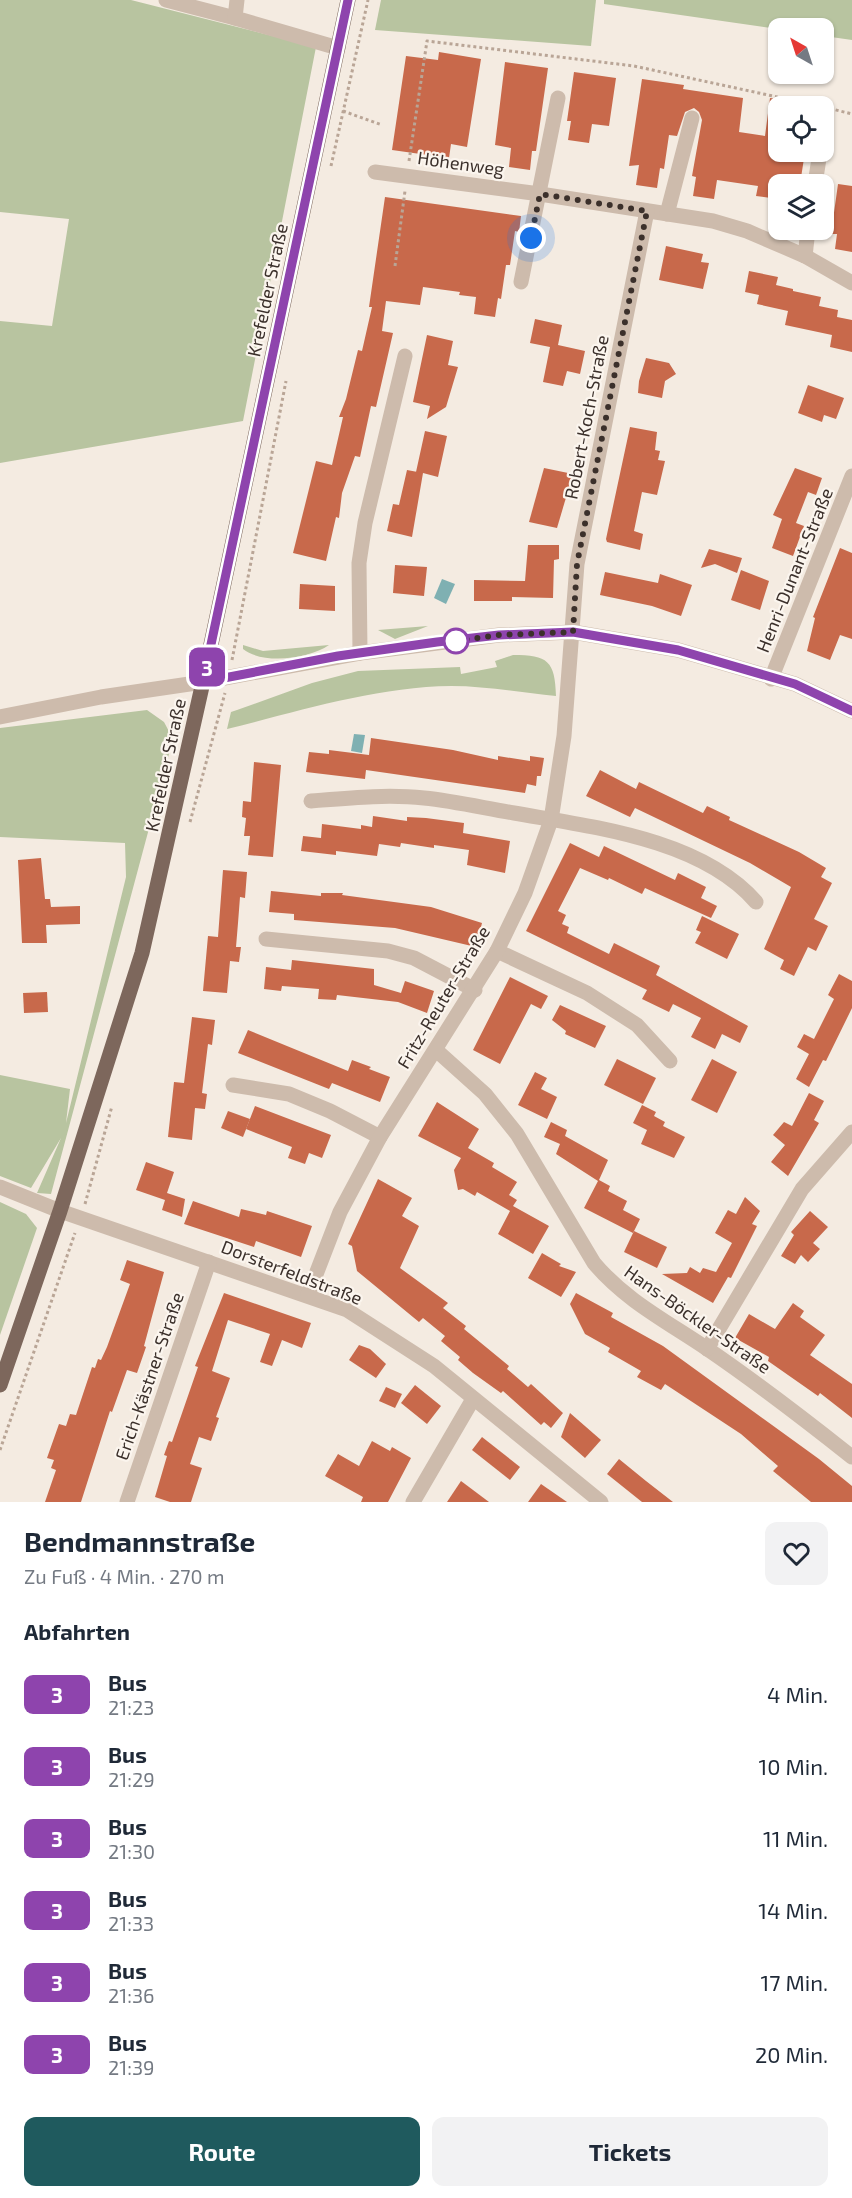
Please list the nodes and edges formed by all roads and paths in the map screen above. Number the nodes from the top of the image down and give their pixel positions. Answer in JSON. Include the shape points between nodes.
{"nodes":[{"id":1,"x":166,"y":0,"type":"edge"},
{"id":2,"x":237,"y":0,"type":"edge"},
{"id":3,"x":348,"y":0,"type":"edge"},
{"id":4,"x":235,"y":18,"type":"junction"},
{"id":5,"x":338,"y":48,"type":"junction"},
{"id":6,"x":424,"y":54,"type":"dead end"},
{"id":7,"x":771,"y":96,"type":"edge"},
{"id":8,"x":558,"y":98,"type":"dead end"},
{"id":9,"x":834,"y":110,"type":"edge"},
{"id":10,"x":343,"y":111,"type":"dead end"},
{"id":11,"x":852,"y":114,"type":"edge"},
{"id":12,"x":692,"y":118,"type":"dead end"},
{"id":13,"x":382,"y":125,"type":"dead end"},
{"id":14,"x":375,"y":172,"type":"dead end"},
{"id":15,"x":540,"y":194,"type":"junction"},
{"id":16,"x":647,"y":211,"type":"junction"},
{"id":17,"x":668,"y":214,"type":"junction"},
{"id":18,"x":807,"y":240,"type":"edge"},
{"id":19,"x":805,"y":256,"type":"junction"},
{"id":20,"x":521,"y":282,"type":"dead end"},
{"id":21,"x":852,"y":283,"type":"edge"},
{"id":22,"x":405,"y":356,"type":"dead end"},
{"id":23,"x":852,"y":476,"type":"edge"},
{"id":24,"x":573,"y":632,"type":"junction"},
{"id":25,"x":360,"y":653,"type":"junction"},
{"id":26,"x":771,"y":679,"type":"junction"},
{"id":27,"x":203,"y":682,"type":"junction"},
{"id":28,"x":852,"y":711,"type":"edge"},
{"id":29,"x":0,"y":717,"type":"edge"},
{"id":30,"x":311,"y":801,"type":"dead end"},
{"id":31,"x":550,"y":820,"type":"junction"},
{"id":32,"x":756,"y":902,"type":"dead end"},
{"id":33,"x":266,"y":939,"type":"dead end"},
{"id":34,"x":497,"y":951,"type":"junction"},
{"id":35,"x":475,"y":990,"type":"junction"},
{"id":36,"x":436,"y":1050,"type":"junction"},
{"id":37,"x":670,"y":1061,"type":"dead end"},
{"id":38,"x":233,"y":1085,"type":"dead end"},
{"id":39,"x":852,"y":1132,"type":"edge"},
{"id":40,"x":380,"y":1137,"type":"junction"},
{"id":41,"x":0,"y":1187,"type":"edge"},
{"id":42,"x":60,"y":1211,"type":"junction"},
{"id":43,"x":209,"y":1262,"type":"junction"},
{"id":44,"x":308,"y":1295,"type":"junction"},
{"id":45,"x":707,"y":1349,"type":"junction"},
{"id":46,"x":0,"y":1385,"type":"edge"},
{"id":47,"x":473,"y":1399,"type":"junction"},
{"id":48,"x":852,"y":1457,"type":"edge"},
{"id":49,"x":127,"y":1502,"type":"edge"},
{"id":50,"x":413,"y":1502,"type":"edge"},
{"id":51,"x":601,"y":1502,"type":"edge"}],
"edges":[{"from":1,"to":4,"type":"street"},
{"from":2,"to":4,"type":"street"},
{"from":3,"to":5,"type":"main road","name":"Krefelder Straße"},
{"from":4,"to":5,"type":"street"},
{"from":5,"to":27,"type":"main road","name":"Krefelder Straße"},
{"from":6,"to":7,"type":"path","via":[[427,40],[611,63]]},
{"from":8,"to":15,"type":"street"},
{"from":9,"to":11,"type":"path"},
{"from":10,"to":13,"type":"path"},
{"from":12,"to":17,"type":"street"},
{"from":14,"to":15,"type":"street","name":"Höhenweg"},
{"from":15,"to":16,"type":"street","name":"Höhenweg"},
{"from":15,"to":20,"type":"street"},
{"from":16,"to":17,"type":"street","name":"Höhenweg"},
{"from":16,"to":24,"type":"street","name":"Robert-Koch-Straße","via":[[577,564]]},
{"from":17,"to":19,"type":"street","name":"Höhenweg","via":[[747,231]]},
{"from":18,"to":19,"type":"street"},
{"from":19,"to":21,"type":"street","name":"Höhenweg"},
{"from":22,"to":25,"type":"street","via":[[365,523],[359,563]]},
{"from":23,"to":26,"type":"street","name":"Henri-Dunant-Straße"},
{"from":24,"to":25,"type":"street","via":[[499,635]]},
{"from":24,"to":26,"type":"street","via":[[678,650]]},
{"from":24,"to":31,"type":"street","name":"Fritz-Reuter-Straße","via":[[564,736]]},
{"from":25,"to":27,"type":"street"},
{"from":26,"to":28,"type":"street","via":[[795,684]]},
{"from":27,"to":29,"type":"street"},
{"from":27,"to":42,"type":"main road","name":"Krefelder Straße","via":[[142,953]]},
{"from":30,"to":31,"type":"street","via":[[424,798]]},
{"from":31,"to":32,"type":"street","via":[[622,834],[691,856],[722,871]]},
{"from":31,"to":34,"type":"street","name":"Fritz-Reuter-Straße","via":[[525,893]]},
{"from":33,"to":35,"type":"street","via":[[388,951],[414,958]]},
{"from":34,"to":35,"type":"street","name":"Fritz-Reuter-Straße"},
{"from":34,"to":37,"type":"street","via":[[587,993],[637,1025]]},
{"from":35,"to":36,"type":"street","name":"Fritz-Reuter-Straße"},
{"from":36,"to":40,"type":"street","name":"Fritz-Reuter-Straße"},
{"from":36,"to":45,"type":"street","name":"Hans-Böckler-Straße","via":[[485,1094],[517,1134],[608,1280]]},
{"from":38,"to":40,"type":"street","via":[[289,1094]]},
{"from":39,"to":45,"type":"street","via":[[802,1189]]},
{"from":40,"to":44,"type":"street","name":"Fritz-Reuter-Straße","via":[[340,1212]]},
{"from":41,"to":42,"type":"street","name":"Dorsterfeldstraße"},
{"from":42,"to":43,"type":"street","name":"Dorsterfeldstraße"},
{"from":42,"to":46,"type":"main road","name":"Krefelder Straße"},
{"from":43,"to":44,"type":"street","name":"Dorsterfeldstraße"},
{"from":43,"to":49,"type":"street","name":"Erich-Kästner-Straße"},
{"from":44,"to":47,"type":"street","name":"Dorsterfeldstraße","via":[[347,1310],[393,1338]]},
{"from":45,"to":48,"type":"street","name":"Hans-Böckler-Straße"},
{"from":47,"to":50,"type":"street"},
{"from":47,"to":51,"type":"street","name":"Dorsterfeldstraße"}]}
